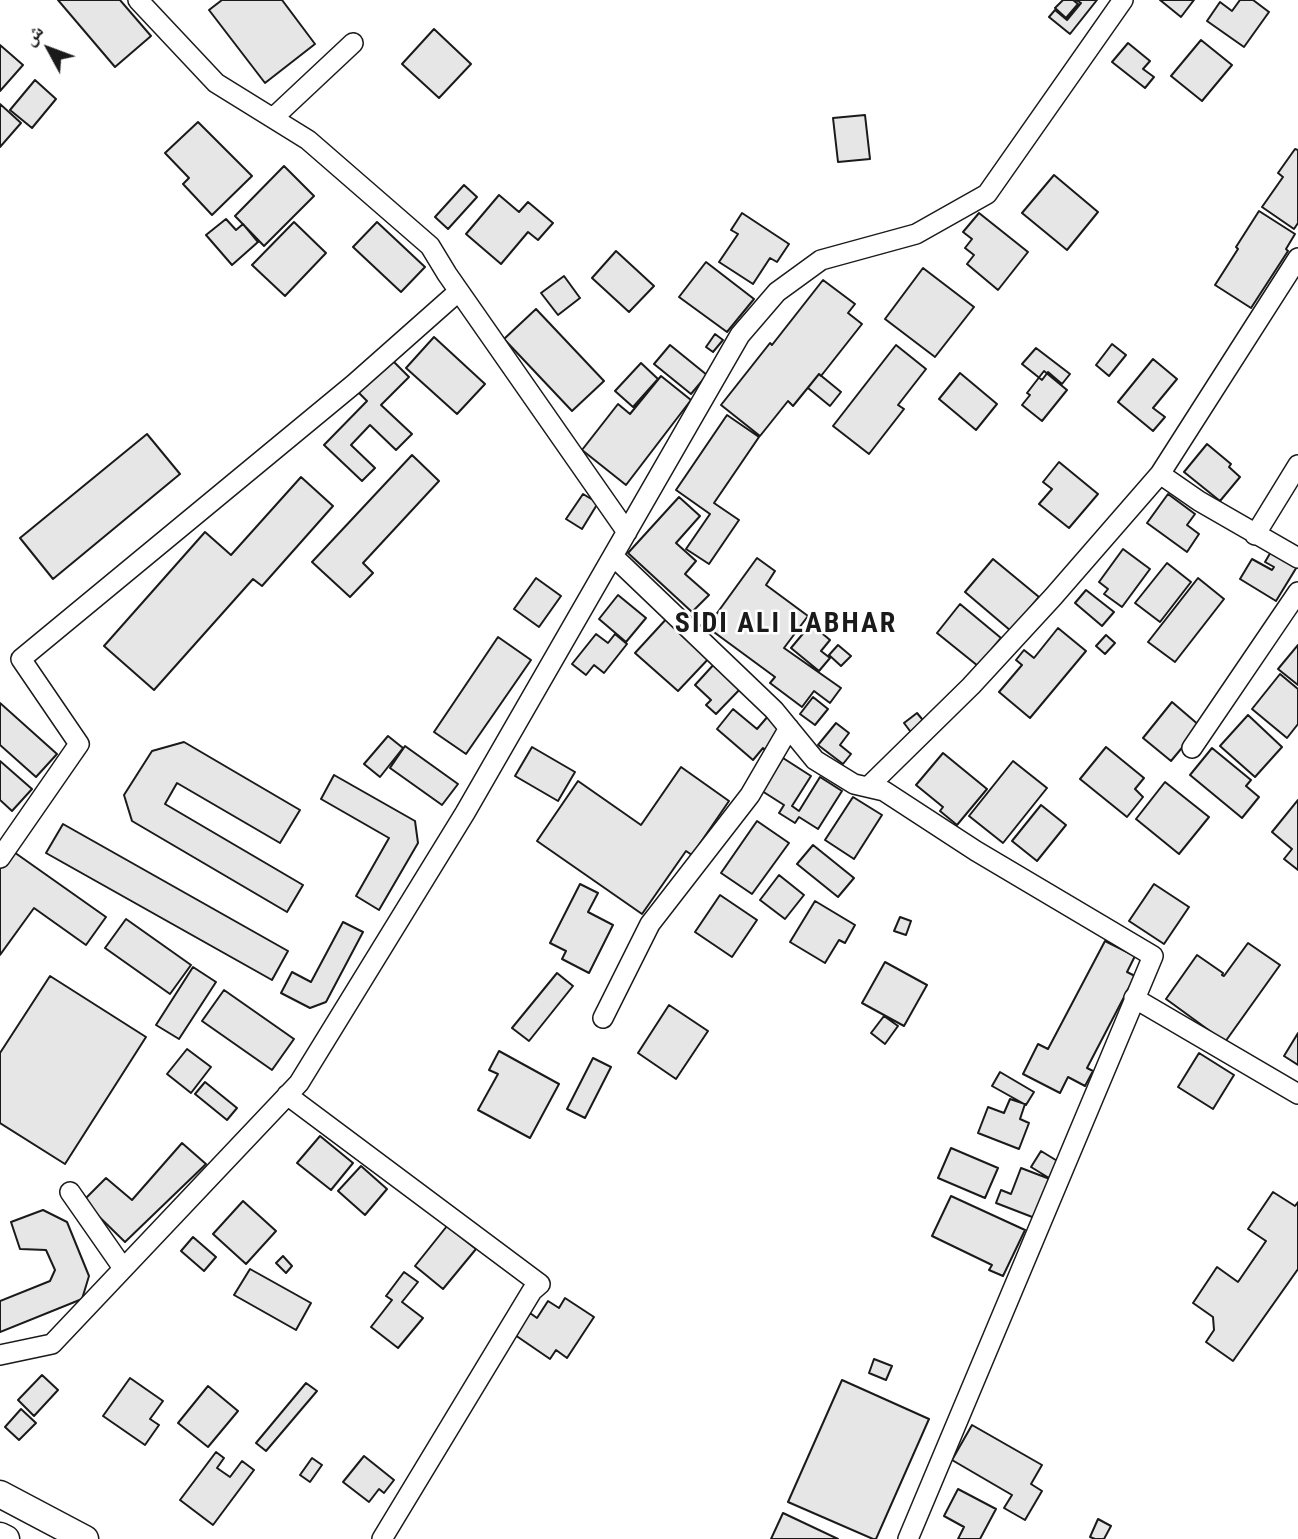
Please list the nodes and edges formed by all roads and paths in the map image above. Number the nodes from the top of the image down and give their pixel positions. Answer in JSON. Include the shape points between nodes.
{"nodes":[{"id":1,"x":138,"y":0,"type":"edge"},
{"id":2,"x":1123,"y":0,"type":"edge"},
{"id":3,"x":353,"y":43,"type":"dead end"},
{"id":4,"x":273,"y":118,"type":"junction"},
{"id":5,"x":1298,"y":258,"type":"edge"},
{"id":6,"x":459,"y":290,"type":"junction"},
{"id":7,"x":1298,"y":465,"type":"edge"},
{"id":8,"x":1160,"y":474,"type":"junction"},
{"id":9,"x":627,"y":532,"type":"junction"},
{"id":10,"x":1255,"y":535,"type":"junction"},
{"id":11,"x":613,"y":556,"type":"junction"},
{"id":12,"x":1298,"y":558,"type":"edge"},
{"id":13,"x":1298,"y":592,"type":"edge"},
{"id":14,"x":789,"y":728,"type":"junction"},
{"id":15,"x":1192,"y":748,"type":"dead end"},
{"id":16,"x":877,"y":785,"type":"junction"},
{"id":17,"x":0,"y":858,"type":"edge"},
{"id":18,"x":1134,"y":998,"type":"junction"},
{"id":19,"x":603,"y":1018,"type":"dead end"},
{"id":20,"x":1298,"y":1094,"type":"edge"},
{"id":21,"x":287,"y":1095,"type":"junction"},
{"id":22,"x":70,"y":1192,"type":"dead end"},
{"id":23,"x":123,"y":1268,"type":"junction"},
{"id":24,"x":0,"y":1355,"type":"edge"},
{"id":25,"x":0,"y":1494,"type":"edge"},
{"id":26,"x":46,"y":1530,"type":"edge"},
{"id":27,"x":0,"y":1536,"type":"edge"},
{"id":28,"x":6,"y":1539,"type":"edge"},
{"id":29,"x":85,"y":1539,"type":"edge"},
{"id":30,"x":382,"y":1539,"type":"edge"},
{"id":31,"x":908,"y":1539,"type":"edge"}],
"edges":[{"from":1,"to":4,"type":"street","via":[[216,83]]},
{"from":2,"to":9,"type":"street","via":[[987,194],[916,234],[821,260],[777,292],[740,335]]},
{"from":3,"to":4,"type":"street"},
{"from":4,"to":6,"type":"street","via":[[308,140],[430,246]]},
{"from":5,"to":8,"type":"street"},
{"from":6,"to":9,"type":"street"},
{"from":6,"to":17,"type":"street","via":[[354,384],[21,659],[79,744]]},
{"from":7,"to":10,"type":"street"},
{"from":8,"to":10,"type":"street"},
{"from":8,"to":16,"type":"street","via":[[1053,597]]},
{"from":9,"to":11,"type":"street"},
{"from":10,"to":12,"type":"street"},
{"from":11,"to":14,"type":"street"},
{"from":11,"to":21,"type":"street","via":[[465,813],[299,1083]]},
{"from":13,"to":15,"type":"street"},
{"from":14,"to":16,"type":"street","via":[[815,760],[853,784]]},
{"from":14,"to":19,"type":"street","via":[[750,795],[650,924]]},
{"from":16,"to":18,"type":"street","via":[[976,851],[1153,956]]},
{"from":18,"to":20,"type":"street"},
{"from":18,"to":31,"type":"street"},
{"from":21,"to":23,"type":"street"},
{"from":21,"to":30,"type":"street","via":[[540,1284]]},
{"from":22,"to":23,"type":"street"},
{"from":23,"to":24,"type":"street","via":[[52,1344]]},
{"from":25,"to":26,"type":"street"},
{"from":26,"to":29,"type":"street"},
{"from":27,"to":28,"type":"street"}]}
